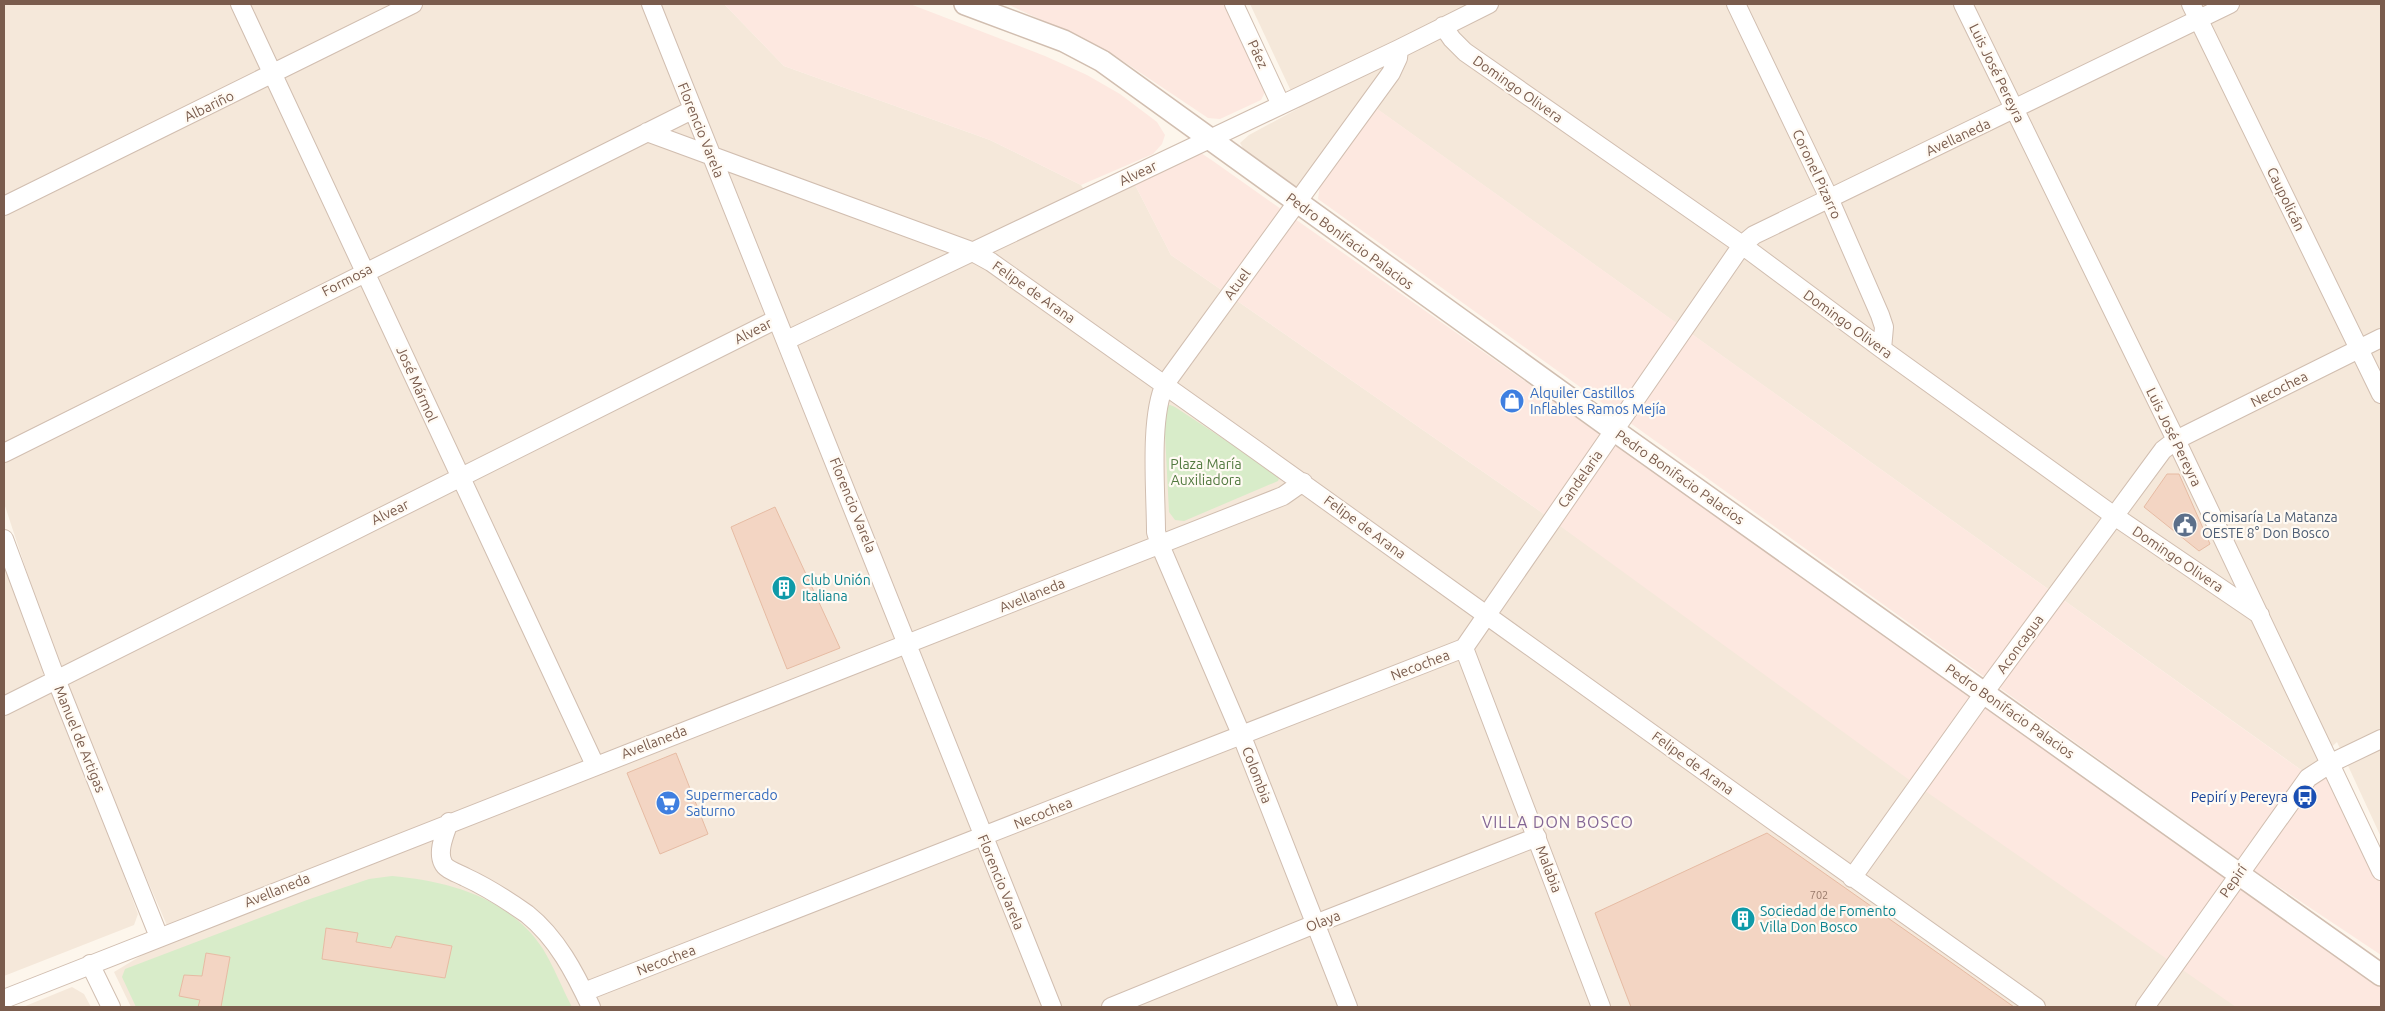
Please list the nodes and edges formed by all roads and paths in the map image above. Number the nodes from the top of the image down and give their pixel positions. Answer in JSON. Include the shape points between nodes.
{"nodes":[{"id":1,"x":240,"y":4,"type":"edge"},
{"id":2,"x":413,"y":4,"type":"edge"},
{"id":3,"x":651,"y":4,"type":"edge"},
{"id":4,"x":965,"y":4,"type":"edge"},
{"id":5,"x":1234,"y":4,"type":"edge"},
{"id":6,"x":1489,"y":4,"type":"edge"},
{"id":7,"x":1736,"y":4,"type":"edge"},
{"id":8,"x":1964,"y":4,"type":"edge"},
{"id":9,"x":2230,"y":4,"type":"edge"},
{"id":10,"x":986,"y":7,"type":"edge"},
{"id":11,"x":2194,"y":11,"type":"edge"},
{"id":12,"x":1443,"y":26,"type":"junction"},
{"id":13,"x":1400,"y":49,"type":"junction"},
{"id":14,"x":273,"y":74,"type":"junction"},
{"id":15,"x":1282,"y":105,"type":"junction"},
{"id":16,"x":692,"y":110,"type":"junction"},
{"id":17,"x":2014,"y":110,"type":"junction"},
{"id":18,"x":647,"y":132,"type":"junction"},
{"id":19,"x":1210,"y":139,"type":"junction"},
{"id":20,"x":711,"y":156,"type":"junction"},
{"id":21,"x":1829,"y":198,"type":"junction"},
{"id":22,"x":1296,"y":202,"type":"junction"},
{"id":23,"x":4,"y":206,"type":"edge"},
{"id":24,"x":1742,"y":245,"type":"junction"},
{"id":25,"x":971,"y":251,"type":"junction"},
{"id":26,"x":366,"y":271,"type":"junction"},
{"id":27,"x":777,"y":319,"type":"junction"},
{"id":28,"x":2381,"y":338,"type":"edge"},
{"id":29,"x":787,"y":340,"type":"junction"},
{"id":30,"x":1882,"y":349,"type":"junction"},
{"id":31,"x":2359,"y":349,"type":"junction"},
{"id":32,"x":1165,"y":384,"type":"junction"},
{"id":33,"x":2381,"y":394,"type":"edge"},
{"id":34,"x":1615,"y":431,"type":"junction"},
{"id":35,"x":2176,"y":440,"type":"junction"},
{"id":36,"x":4,"y":453,"type":"edge"},
{"id":37,"x":459,"y":478,"type":"junction"},
{"id":38,"x":1303,"y":482,"type":"junction"},
{"id":39,"x":2113,"y":515,"type":"junction"},
{"id":40,"x":4,"y":539,"type":"edge"},
{"id":41,"x":1160,"y":545,"type":"junction"},
{"id":42,"x":1485,"y":614,"type":"junction"},
{"id":43,"x":2260,"y":615,"type":"junction"},
{"id":44,"x":908,"y":644,"type":"junction"},
{"id":45,"x":1464,"y":648,"type":"junction"},
{"id":46,"x":56,"y":679,"type":"junction"},
{"id":47,"x":1984,"y":693,"type":"junction"},
{"id":48,"x":4,"y":706,"type":"edge"},
{"id":49,"x":1241,"y":734,"type":"junction"},
{"id":50,"x":2381,"y":739,"type":"edge"},
{"id":51,"x":2330,"y":763,"type":"junction"},
{"id":52,"x":595,"y":765,"type":"junction"},
{"id":53,"x":449,"y":822,"type":"junction"},
{"id":54,"x":983,"y":836,"type":"junction"},
{"id":55,"x":1537,"y":837,"type":"junction"},
{"id":56,"x":2381,"y":871,"type":"edge"},
{"id":57,"x":2238,"y":874,"type":"junction"},
{"id":58,"x":1852,"y":878,"type":"junction"},
{"id":59,"x":1315,"y":924,"type":"junction"},
{"id":60,"x":160,"y":937,"type":"junction"},
{"id":61,"x":90,"y":964,"type":"junction"},
{"id":62,"x":2381,"y":975,"type":"edge"},
{"id":63,"x":4,"y":999,"type":"edge"},
{"id":64,"x":588,"y":1000,"type":"edge"},
{"id":65,"x":112,"y":1007,"type":"edge"},
{"id":66,"x":1052,"y":1007,"type":"edge"},
{"id":67,"x":1111,"y":1007,"type":"edge"},
{"id":68,"x":1348,"y":1007,"type":"edge"},
{"id":69,"x":1601,"y":1007,"type":"edge"},
{"id":70,"x":2036,"y":1007,"type":"edge"},
{"id":71,"x":2145,"y":1007,"type":"edge"}],
"edges":[{"from":1,"to":14,"type":"street","name":"José Mármol"},
{"from":2,"to":14,"type":"street","name":"Albariño"},
{"from":3,"to":16,"type":"street","name":"Florencio Varela"},
{"from":4,"to":10,"type":"street","name":"Pedro Bonifacio Palacios"},
{"from":5,"to":15,"type":"street","name":"Páez"},
{"from":6,"to":12,"type":"street","name":"Alvear"},
{"from":7,"to":21,"type":"street","name":"Coronel Pizarro"},
{"from":8,"to":17,"type":"street","name":"Luis José Pereyra"},
{"from":9,"to":11,"type":"street","name":"Avellaneda"},
{"from":10,"to":19,"type":"street","name":"Pedro Bonifacio Palacios","via":[[1102,61]]},
{"from":11,"to":17,"type":"street","name":"Avellaneda"},
{"from":11,"to":31,"type":"street","name":"Caupolicán"},
{"from":12,"to":13,"type":"street","name":"Alvear"},
{"from":12,"to":24,"type":"street","name":"Domingo Olivera","via":[[1465,52]]},
{"from":13,"to":15,"type":"street","name":"Alvear"},
{"from":13,"to":22,"type":"street","name":"Atuel","via":[[1391,73]]},
{"from":14,"to":23,"type":"street","name":"Albariño"},
{"from":14,"to":26,"type":"street","name":"José Mármol"},
{"from":15,"to":19,"type":"street","name":"Alvear"},
{"from":16,"to":18,"type":"street","name":"Formosa"},
{"from":16,"to":20,"type":"street","name":"Florencio Varela"},
{"from":17,"to":21,"type":"street","name":"Avellaneda"},
{"from":17,"to":35,"type":"street","name":"Luis José Pereyra"},
{"from":18,"to":20,"type":"street","name":"Felipe de Arana"},
{"from":18,"to":26,"type":"street","name":"Formosa"},
{"from":19,"to":22,"type":"street","name":"Pedro Bonifacio Palacios"},
{"from":19,"to":25,"type":"street","name":"Alvear"},
{"from":20,"to":25,"type":"street","name":"Felipe de Arana"},
{"from":20,"to":27,"type":"street","name":"Florencio Varela"},
{"from":21,"to":24,"type":"street","name":"Avellaneda","via":[[1754,235]]},
{"from":21,"to":30,"type":"street","name":"Coronel Pizarro","via":[[1880,314],[1884,327]]},
{"from":22,"to":32,"type":"street","name":"Atuel"},
{"from":22,"to":34,"type":"street","name":"Pedro Bonifacio Palacios"},
{"from":24,"to":30,"type":"street","name":"Domingo Olivera"},
{"from":24,"to":34,"type":"street","name":"Candelaria"},
{"from":25,"to":29,"type":"street","name":"Alvear"},
{"from":25,"to":32,"type":"street","name":"Felipe de Arana"},
{"from":26,"to":36,"type":"street","name":"Formosa"},
{"from":26,"to":37,"type":"street","name":"José Mármol"},
{"from":27,"to":29,"type":"street","name":"Florencio Varela"},
{"from":27,"to":37,"type":"street","name":"Alvear"},
{"from":28,"to":31,"type":"street","name":"Necochea"},
{"from":29,"to":44,"type":"street","name":"Florencio Varela"},
{"from":30,"to":39,"type":"street","name":"Domingo Olivera"},
{"from":31,"to":33,"type":"street","name":"Caupolicán"},
{"from":31,"to":35,"type":"street","name":"Necochea"},
{"from":32,"to":38,"type":"street","name":"Felipe de Arana"},
{"from":32,"to":41,"type":"street","name":"Atuel","via":[[1156,415],[1156,532]]},
{"from":34,"to":42,"type":"street","name":"Candelaria"},
{"from":34,"to":47,"type":"street","name":"Pedro Bonifacio Palacios"},
{"from":35,"to":39,"type":"street","name":"Aconcagua","via":[[2163,450]]},
{"from":35,"to":43,"type":"street","name":"Luis José Pereyra"},
{"from":37,"to":46,"type":"street","name":"Alvear"},
{"from":37,"to":52,"type":"street","name":"José Mármol"},
{"from":38,"to":41,"type":"street","name":"Avellaneda","via":[[1283,496]]},
{"from":38,"to":42,"type":"street","name":"Felipe de Arana"},
{"from":39,"to":43,"type":"street","name":"Domingo Olivera"},
{"from":39,"to":47,"type":"street","name":"Aconcagua"},
{"from":40,"to":46,"type":"street","name":"Manuel de Artigas"},
{"from":41,"to":44,"type":"street","name":"Avellaneda"},
{"from":41,"to":49,"type":"street","name":"Colombia"},
{"from":42,"to":45,"type":"street","name":"Necochea"},
{"from":42,"to":58,"type":"street","name":"Felipe de Arana"},
{"from":43,"to":51,"type":"street","name":"Luis José Pereyra"},
{"from":44,"to":52,"type":"street","name":"Avellaneda"},
{"from":44,"to":54,"type":"street","name":"Florencio Varela"},
{"from":45,"to":49,"type":"street","name":"Necochea"},
{"from":45,"to":55,"type":"street","name":"Malabia"},
{"from":46,"to":48,"type":"street","name":"Alvear"},
{"from":46,"to":60,"type":"street","name":"Manuel de Artigas"},
{"from":47,"to":57,"type":"street","name":"Pedro Bonifacio Palacios"},
{"from":47,"to":58,"type":"street","name":"Aconcagua"},
{"from":49,"to":54,"type":"street","name":"Necochea"},
{"from":49,"to":59,"type":"street","name":"Colombia"},
{"from":50,"to":51,"type":"street","name":"Pepirí"},
{"from":51,"to":56,"type":"street","name":"Luis José Pereyra"},
{"from":51,"to":57,"type":"street","name":"Pepirí","via":[[2308,778]]},
{"from":52,"to":53,"type":"street","name":"Avellaneda"},
{"from":53,"to":60,"type":"street","name":"Avellaneda"},
{"from":53,"to":64,"type":"street","via":[[441,849],[442,862],[528,916],[559,948]]},
{"from":54,"to":64,"type":"street","name":"Necochea"},
{"from":54,"to":66,"type":"street","name":"Florencio Varela"},
{"from":55,"to":59,"type":"street","name":"Olaya"},
{"from":55,"to":69,"type":"street","name":"Malabia"},
{"from":57,"to":62,"type":"street","name":"Pedro Bonifacio Palacios"},
{"from":57,"to":71,"type":"street","name":"Pepirí"},
{"from":58,"to":70,"type":"street","name":"Felipe de Arana"},
{"from":59,"to":67,"type":"street","name":"Olaya"},
{"from":59,"to":68,"type":"street","name":"Colombia"},
{"from":60,"to":61,"type":"street","name":"Avellaneda"},
{"from":61,"to":63,"type":"street","name":"Avellaneda"},
{"from":61,"to":65,"type":"street"}]}
